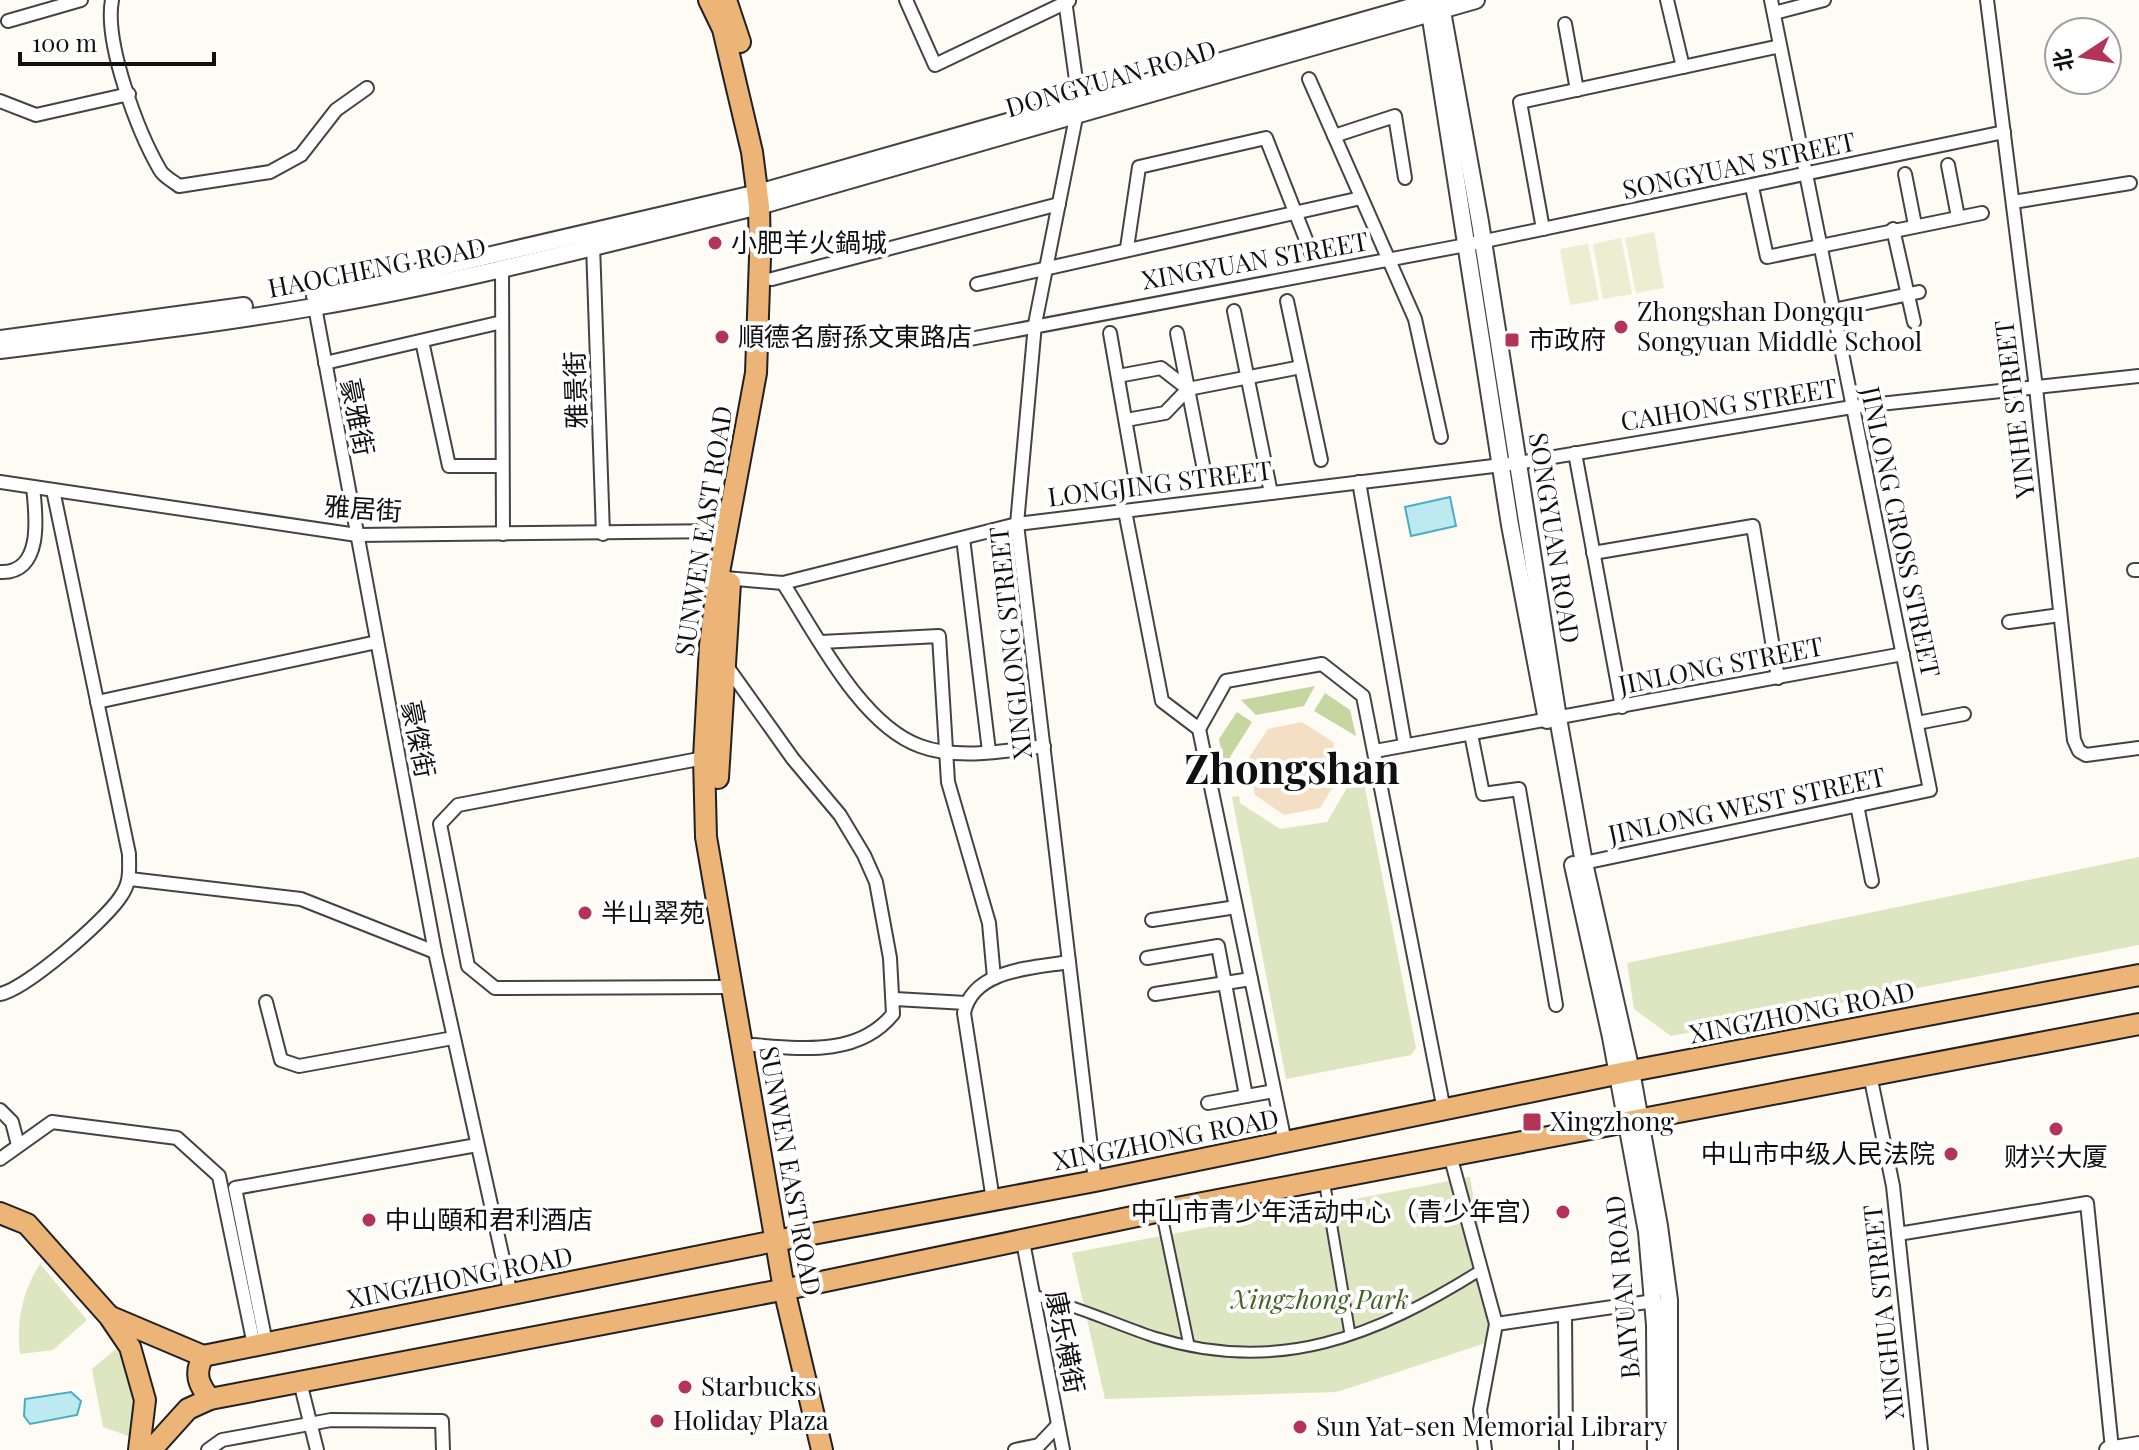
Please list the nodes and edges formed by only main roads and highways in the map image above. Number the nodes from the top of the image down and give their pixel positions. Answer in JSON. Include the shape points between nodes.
{"nodes":[{"id":1,"x":709,"y":0,"type":"edge"},
{"id":2,"x":726,"y":0,"type":"edge"},
{"id":3,"x":764,"y":198,"type":"junction"},
{"id":4,"x":724,"y":578,"type":"junction"},
{"id":5,"x":2139,"y":975,"type":"edge"},
{"id":6,"x":2139,"y":1024,"type":"edge"},
{"id":7,"x":0,"y":1213,"type":"edge"},
{"id":8,"x":782,"y":1240,"type":"junction"},
{"id":9,"x":790,"y":1288,"type":"junction"},
{"id":10,"x":109,"y":1316,"type":"junction"},
{"id":11,"x":203,"y":1356,"type":"junction"},
{"id":12,"x":210,"y":1399,"type":"junction"},
{"id":13,"x":139,"y":1450,"type":"edge"},
{"id":14,"x":151,"y":1450,"type":"edge"},
{"id":15,"x":822,"y":1450,"type":"edge"},
{"id":16,"x":832,"y":1450,"type":"edge"}],
"edges":[{"from":1,"to":3,"type":"main road","name":"SUNWEN EAST ROAD","via":[[723,29]]},
{"from":2,"to":3,"type":"main road","name":"SUNWEN EAST ROAD","via":[[767,153]]},
{"from":3,"to":4,"type":"main road","name":"SUNWEN EAST ROAD","via":[[756,373],[726,531]]},
{"from":3,"to":4,"type":"main road","name":"SUNWEN EAST ROAD","via":[[772,279],[768,375]]},
{"from":4,"to":8,"type":"main road","name":"SUNWEN EAST ROAD","via":[[718,836]]},
{"from":4,"to":8,"type":"main road","name":"SUNWEN EAST ROAD","via":[[710,646],[706,837],[729,987]]},
{"from":5,"to":8,"type":"main road","name":"XINGZHONG ROAD"},
{"from":6,"to":9,"type":"main road","via":[[1161,1211]]},
{"from":7,"to":10,"type":"main road","via":[[27,1224]]},
{"from":8,"to":9,"type":"main road","name":"SUNWEN EAST ROAD"},
{"from":8,"to":11,"type":"main road","name":"XINGZHONG ROAD"},
{"from":9,"to":12,"type":"main road"},
{"from":9,"to":15,"type":"main road","name":"SUNWEN EAST ROAD"},
{"from":9,"to":16,"type":"main road","name":"SUNWEN EAST ROAD"},
{"from":10,"to":11,"type":"main road"},
{"from":10,"to":13,"type":"main road","via":[[141,1375],[145,1400]]},
{"from":11,"to":12,"type":"main road","via":[[196,1369],[199,1385]]},
{"from":12,"to":14,"type":"main road","via":[[188,1409]]}]}
